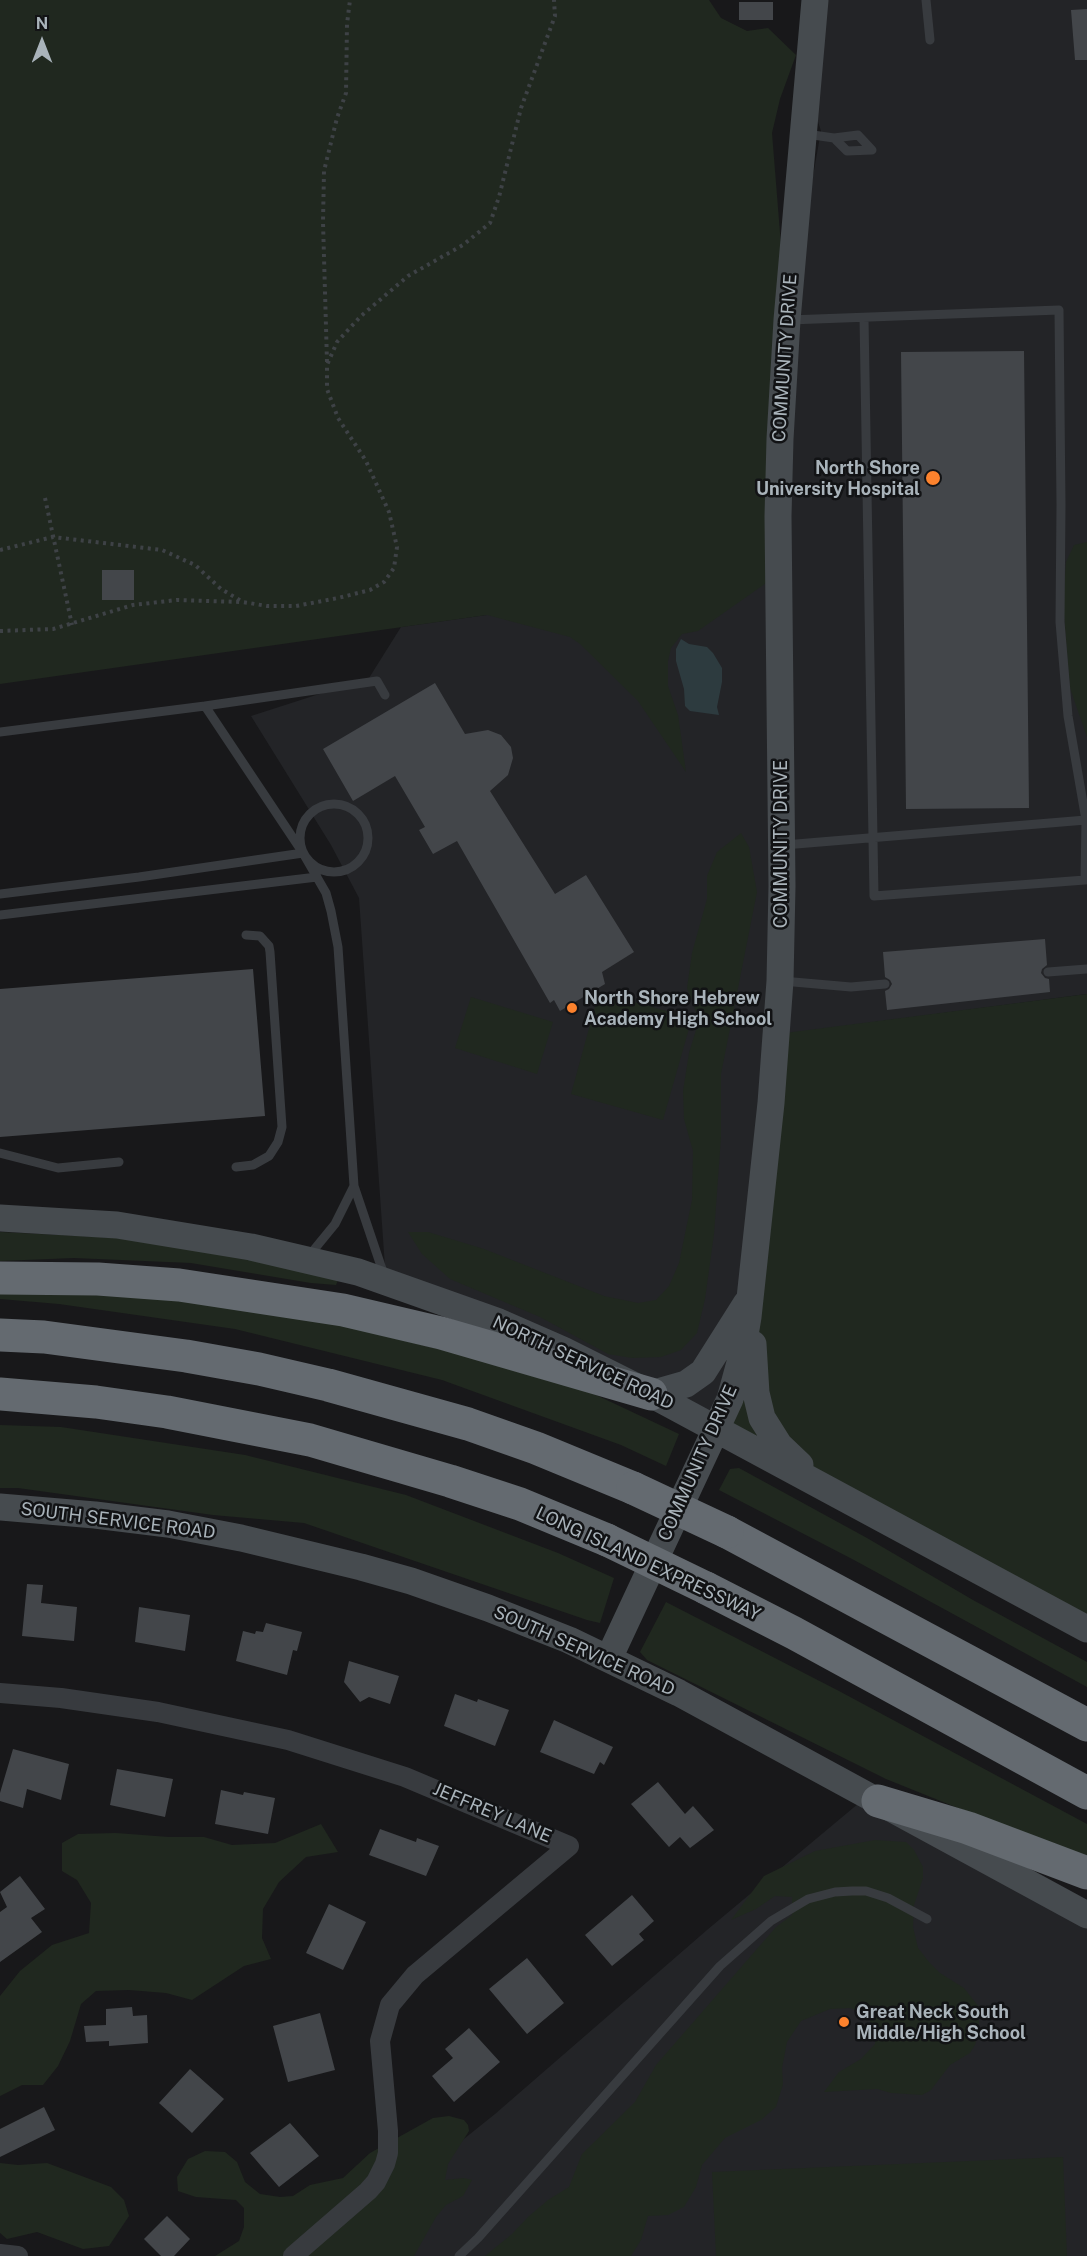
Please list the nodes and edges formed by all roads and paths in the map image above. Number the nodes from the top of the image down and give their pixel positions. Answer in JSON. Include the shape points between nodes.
{"nodes":[{"id":1,"x":350,"y":0,"type":"edge"},
{"id":2,"x":554,"y":0,"type":"edge"},
{"id":3,"x":815,"y":0,"type":"edge"},
{"id":4,"x":926,"y":0,"type":"edge"},
{"id":5,"x":930,"y":40,"type":"dead end"},
{"id":6,"x":803,"y":134,"type":"junction"},
{"id":7,"x":834,"y":138,"type":"dead end"},
{"id":8,"x":864,"y":318,"type":"junction"},
{"id":9,"x":787,"y":321,"type":"junction"},
{"id":10,"x":327,"y":365,"type":"junction"},
{"id":11,"x":45,"y":498,"type":"dead end"},
{"id":12,"x":53,"y":537,"type":"junction"},
{"id":13,"x":0,"y":550,"type":"edge"},
{"id":14,"x":243,"y":602,"type":"junction"},
{"id":15,"x":72,"y":625,"type":"junction"},
{"id":16,"x":0,"y":632,"type":"edge"},
{"id":17,"x":385,"y":695,"type":"dead end"},
{"id":18,"x":205,"y":706,"type":"junction"},
{"id":19,"x":0,"y":732,"type":"edge"},
{"id":20,"x":1086,"y":820,"type":"edge"},
{"id":21,"x":872,"y":836,"type":"junction"},
{"id":22,"x":782,"y":845,"type":"junction"},
{"id":23,"x":303,"y":853,"type":"junction"},
{"id":24,"x":317,"y":876,"type":"junction"},
{"id":25,"x":0,"y":894,"type":"edge"},
{"id":26,"x":0,"y":915,"type":"edge"},
{"id":27,"x":246,"y":935,"type":"dead end"},
{"id":28,"x":1087,"y":969,"type":"edge"},
{"id":29,"x":1048,"y":972,"type":"dead end"},
{"id":30,"x":780,"y":981,"type":"junction"},
{"id":31,"x":885,"y":984,"type":"dead end"},
{"id":32,"x":0,"y":1153,"type":"edge"},
{"id":33,"x":119,"y":1162,"type":"dead end"},
{"id":34,"x":236,"y":1167,"type":"dead end"},
{"id":35,"x":354,"y":1186,"type":"junction"},
{"id":36,"x":0,"y":1218,"type":"edge"},
{"id":37,"x":306,"y":1260,"type":"junction"},
{"id":38,"x":0,"y":1278,"type":"edge"},
{"id":39,"x":386,"y":1281,"type":"junction"},
{"id":40,"x":751,"y":1295,"type":"junction"},
{"id":41,"x":0,"y":1335,"type":"edge"},
{"id":42,"x":0,"y":1394,"type":"edge"},
{"id":43,"x":651,"y":1394,"type":"junction"},
{"id":44,"x":717,"y":1430,"type":"junction"},
{"id":45,"x":821,"y":1486,"type":"junction"},
{"id":46,"x":0,"y":1507,"type":"edge"},
{"id":47,"x":1087,"y":1629,"type":"edge"},
{"id":48,"x":609,"y":1658,"type":"junction"},
{"id":49,"x":0,"y":1693,"type":"edge"},
{"id":50,"x":1087,"y":1725,"type":"edge"},
{"id":51,"x":1087,"y":1793,"type":"edge"},
{"id":52,"x":878,"y":1802,"type":"junction"},
{"id":53,"x":1087,"y":1873,"type":"edge"},
{"id":54,"x":1087,"y":1915,"type":"edge"},
{"id":55,"x":927,"y":1919,"type":"dead end"},
{"id":56,"x":0,"y":2254,"type":"edge"},
{"id":57,"x":18,"y":2256,"type":"edge"},
{"id":58,"x":293,"y":2256,"type":"edge"},
{"id":59,"x":459,"y":2256,"type":"edge"}],
"edges":[{"from":1,"to":10,"type":"path","via":[[346,93],[324,171]]},
{"from":2,"to":10,"type":"path","via":[[555,16],[520,108],[490,223],[463,245],[408,276],[361,316],[337,342]]},
{"from":3,"to":6,"type":"main road","name":"COMMUNITY DRIVE"},
{"from":4,"to":5,"type":"lane"},
{"from":6,"to":7,"type":"lane"},
{"from":6,"to":9,"type":"main road","name":"COMMUNITY DRIVE"},
{"from":8,"to":9,"type":"lane"},
{"from":8,"to":20,"type":"lane","via":[[1059,310],[1060,621],[1068,716]]},
{"from":8,"to":21,"type":"lane"},
{"from":9,"to":22,"type":"main road","name":"COMMUNITY DRIVE","via":[[778,516]]},
{"from":10,"to":14,"type":"path","via":[[327,389],[338,418],[366,460],[389,512],[397,547],[394,568],[384,582],[370,590],[338,598],[296,606]]},
{"from":11,"to":12,"type":"path"},
{"from":12,"to":13,"type":"path"},
{"from":12,"to":14,"type":"path","via":[[162,550],[195,565],[221,589]]},
{"from":12,"to":15,"type":"path"},
{"from":14,"to":15,"type":"path","via":[[177,600],[133,605]]},
{"from":15,"to":16,"type":"path"},
{"from":17,"to":18,"type":"lane","via":[[377,681]]},
{"from":18,"to":19,"type":"lane"},
{"from":18,"to":23,"type":"lane"},
{"from":20,"to":21,"type":"lane"},
{"from":20,"to":21,"type":"lane","via":[[1085,880],[873,896]]},
{"from":21,"to":22,"type":"lane"},
{"from":22,"to":30,"type":"main road","name":"COMMUNITY DRIVE"},
{"from":23,"to":23,"type":"lane","via":[[318,868],[340,872],[359,862],[366,853],[368,829],[355,810],[344,805],[320,807],[310,813],[300,832]]},
{"from":23,"to":24,"type":"lane"},
{"from":23,"to":25,"type":"lane"},
{"from":24,"to":26,"type":"lane"},
{"from":24,"to":35,"type":"lane","via":[[332,911],[338,947]]},
{"from":27,"to":34,"type":"lane","via":[[260,936],[269,946],[282,1127],[268,1156],[253,1165]]},
{"from":28,"to":29,"type":"lane"},
{"from":30,"to":31,"type":"lane","via":[[851,987]]},
{"from":30,"to":40,"type":"main road","name":"COMMUNITY DRIVE"},
{"from":32,"to":33,"type":"lane","via":[[57,1168]]},
{"from":35,"to":37,"type":"lane","via":[[335,1224]]},
{"from":35,"to":39,"type":"lane"},
{"from":36,"to":37,"type":"main road","name":"NORTH SERVICE ROAD","via":[[117,1225]]},
{"from":37,"to":39,"type":"main road","name":"NORTH SERVICE ROAD"},
{"from":38,"to":43,"type":"highway","via":[[150,1282],[331,1308],[441,1333]]},
{"from":39,"to":43,"type":"main road","name":"NORTH SERVICE ROAD","via":[[530,1335]]},
{"from":40,"to":43,"type":"main road","via":[[703,1372],[686,1384]]},
{"from":40,"to":44,"type":"main road","name":"COMMUNITY DRIVE","via":[[741,1359]]},
{"from":40,"to":45,"type":"main road","via":[[756,1393],[762,1418],[779,1445]]},
{"from":41,"to":50,"type":"highway","bridge":true,"via":[[186,1356],[328,1385],[468,1424],[536,1448],[728,1532]]},
{"from":42,"to":51,"type":"highway","name":"LONG ISLAND EXPRESSWAY","bridge":true,"via":[[166,1412],[310,1440],[520,1504],[706,1587]]},
{"from":43,"to":44,"type":"main road","name":"NORTH SERVICE ROAD"},
{"from":44,"to":45,"type":"main road","name":"NORTH SERVICE ROAD"},
{"from":44,"to":48,"type":"main road","name":"COMMUNITY DRIVE"},
{"from":45,"to":47,"type":"main road","name":"NORTH SERVICE ROAD"},
{"from":46,"to":48,"type":"main road","name":"SOUTH SERVICE ROAD","via":[[168,1524],[309,1553],[411,1581]]},
{"from":48,"to":52,"type":"main road","name":"SOUTH SERVICE ROAD"},
{"from":49,"to":58,"type":"street","name":"JEFFREY LANE","via":[[159,1712],[288,1740],[405,1777],[569,1846],[415,1975],[394,2000],[380,2041],[388,2141],[381,2174],[360,2199]]},
{"from":52,"to":53,"type":"highway","via":[[968,1828]]},
{"from":52,"to":54,"type":"main road","name":"SOUTH SERVICE ROAD"},
{"from":55,"to":59,"type":"lane","via":[[888,1898],[852,1890],[808,1899],[771,1921],[720,1966]]},
{"from":56,"to":57,"type":"street"}]}
